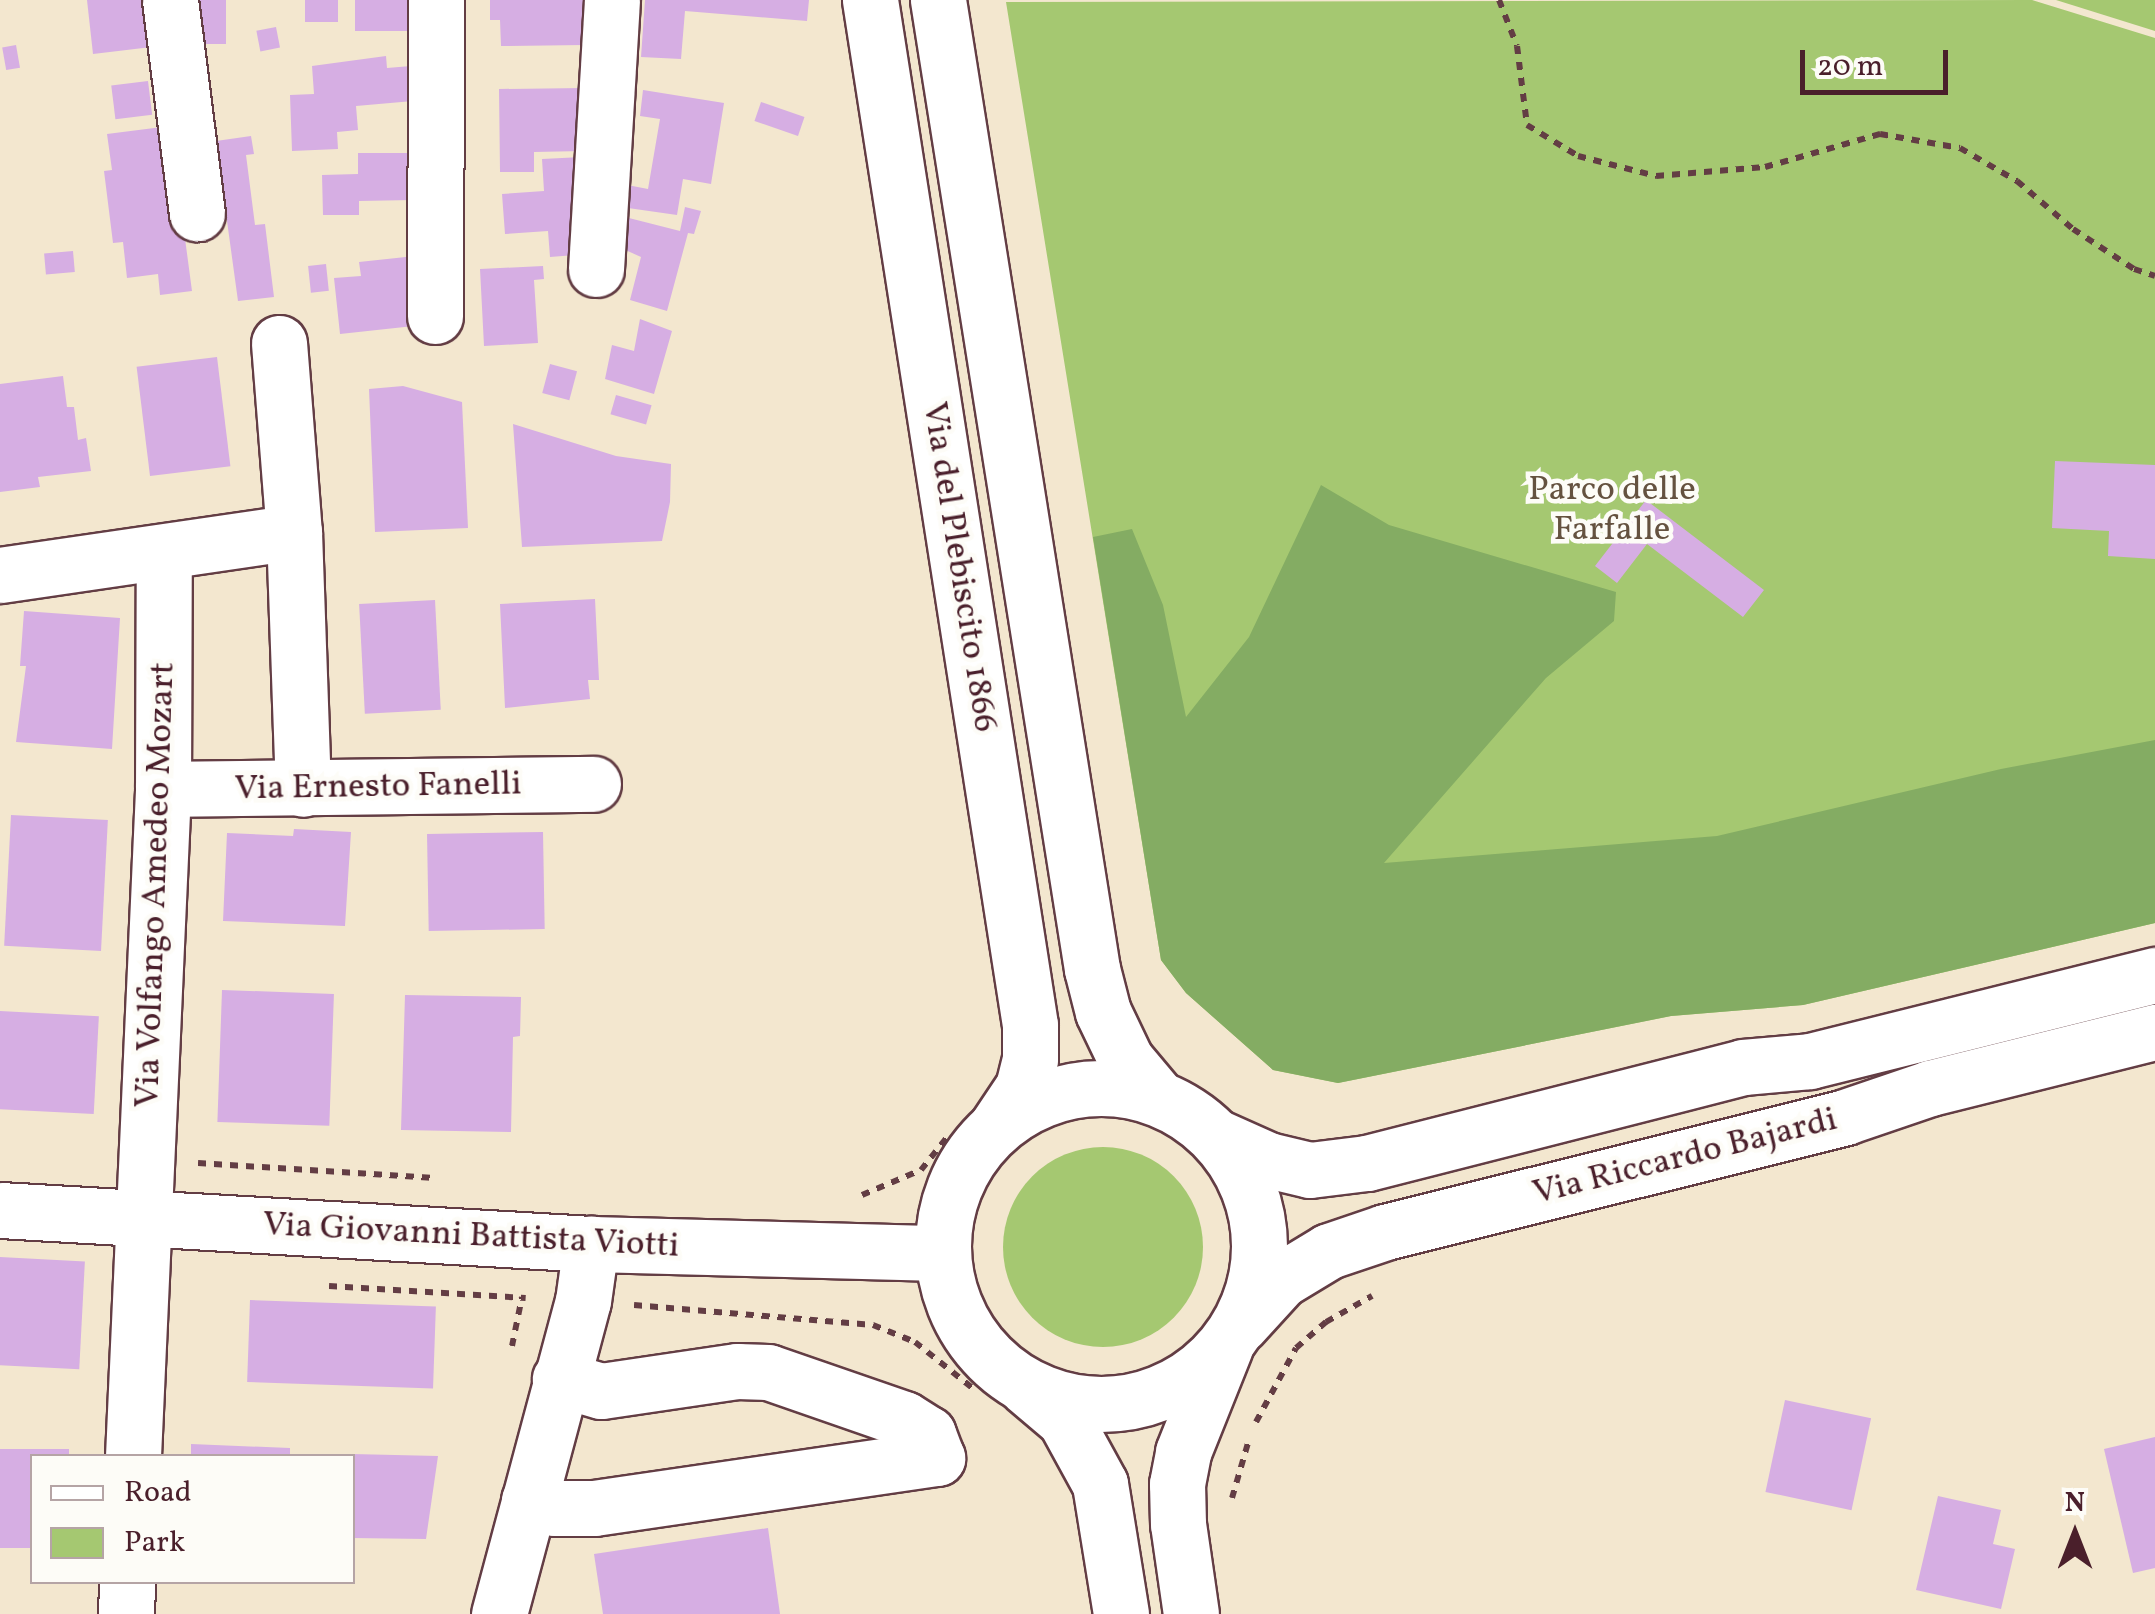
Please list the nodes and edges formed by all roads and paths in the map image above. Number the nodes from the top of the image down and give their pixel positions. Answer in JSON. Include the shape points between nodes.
{"nodes":[{"id":1,"x":170,"y":0,"type":"edge"},
{"id":2,"x":436,"y":0,"type":"edge"},
{"id":3,"x":612,"y":0,"type":"edge"},
{"id":4,"x":870,"y":0,"type":"edge"},
{"id":5,"x":938,"y":0,"type":"edge"},
{"id":6,"x":1499,"y":0,"type":"edge"},
{"id":7,"x":197,"y":213,"type":"dead end"},
{"id":8,"x":596,"y":269,"type":"dead end"},
{"id":9,"x":2155,"y":276,"type":"edge"},
{"id":10,"x":435,"y":316,"type":"dead end"},
{"id":11,"x":279,"y":344,"type":"dead end"},
{"id":12,"x":294,"y":532,"type":"junction"},
{"id":13,"x":164,"y":552,"type":"junction"},
{"id":14,"x":0,"y":575,"type":"edge"},
{"id":15,"x":593,"y":784,"type":"dead end"},
{"id":16,"x":163,"y":788,"type":"junction"},
{"id":17,"x":303,"y":790,"type":"junction"},
{"id":18,"x":2155,"y":974,"type":"edge"},
{"id":19,"x":2155,"y":1032,"type":"edge"},
{"id":20,"x":1157,"y":1096,"type":"junction"},
{"id":21,"x":976,"y":1127,"type":"junction"},
{"id":22,"x":1219,"y":1138,"type":"junction"},
{"id":23,"x":850,"y":1196,"type":"dead end"},
{"id":24,"x":0,"y":1210,"type":"edge"},
{"id":25,"x":144,"y":1219,"type":"junction"},
{"id":26,"x":591,"y":1244,"type":"junction"},
{"id":27,"x":942,"y":1253,"type":"junction"},
{"id":28,"x":314,"y":1285,"type":"dead end"},
{"id":29,"x":1383,"y":1290,"type":"dead end"},
{"id":30,"x":583,"y":1300,"type":"junction"},
{"id":31,"x":814,"y":1317,"type":"dead end"},
{"id":32,"x":1233,"y":1335,"type":"junction"},
{"id":33,"x":560,"y":1379,"type":"junction"},
{"id":34,"x":1024,"y":1385,"type":"junction"},
{"id":35,"x":133,"y":1454,"type":"edge"},
{"id":36,"x":529,"y":1500,"type":"junction"},
{"id":37,"x":1232,"y":1500,"type":"dead end"},
{"id":38,"x":127,"y":1584,"type":"edge"},
{"id":39,"x":126,"y":1614,"type":"edge"},
{"id":40,"x":499,"y":1614,"type":"edge"},
{"id":41,"x":1121,"y":1614,"type":"edge"},
{"id":42,"x":1191,"y":1614,"type":"edge"}],
"edges":[{"from":1,"to":7,"type":"street"},
{"from":2,"to":10,"type":"street"},
{"from":3,"to":8,"type":"street"},
{"from":4,"to":21,"type":"street","name":"Via del Plebiscito 1866","via":[[1030,1025],[1023,1087]]},
{"from":5,"to":20,"type":"street","name":"Via del Plebiscito 1866","via":[[1092,968],[1102,1012],[1126,1060]]},
{"from":6,"to":9,"type":"path","via":[[1517,46],[1527,124],[1578,156],[1656,176],[1765,167],[1880,134],[1960,148],[2018,181],[2073,230]]},
{"from":11,"to":12,"type":"street"},
{"from":12,"to":13,"type":"street"},
{"from":12,"to":17,"type":"street"},
{"from":13,"to":14,"type":"street"},
{"from":13,"to":16,"type":"street","name":"Via Volfango Amedeo Mozart"},
{"from":15,"to":17,"type":"street","name":"Via Ernesto Fanelli"},
{"from":16,"to":17,"type":"street","name":"Via Ernesto Fanelli"},
{"from":16,"to":25,"type":"street","name":"Via Volfango Amedeo Mozart"},
{"from":18,"to":22,"type":"street","name":"Via Riccardo Bajardi","via":[[1810,1061],[1743,1067],[1366,1163],[1310,1170]]},
{"from":19,"to":32,"type":"street","name":"Via Riccardo Bajardi","via":[[1385,1232],[1330,1251],[1280,1280]]},
{"from":20,"to":21,"type":"street","via":[[1102,1087],[1046,1096]]},
{"from":20,"to":22,"type":"street"},
{"from":21,"to":23,"type":"path","via":[[920,1170]]},
{"from":21,"to":27,"type":"street","via":[[974,1150],[946,1212]]},
{"from":22,"to":32,"type":"street","via":[[1257,1208],[1261,1248],[1256,1288]]},
{"from":24,"to":25,"type":"street","name":"Via Giovanni Battista Viotti"},
{"from":25,"to":26,"type":"street","name":"Via Giovanni Battista Viotti"},
{"from":25,"to":35,"type":"street","name":"Via Volfango Amedeo Mozart"},
{"from":26,"to":27,"type":"street","name":"Via Giovanni Battista Viotti"},
{"from":26,"to":30,"type":"street"},
{"from":27,"to":34,"type":"street","via":[[947,1288],[964,1326],[990,1360]]},
{"from":28,"to":30,"type":"path"},
{"from":29,"to":37,"type":"path","via":[[1296,1348],[1248,1442]]},
{"from":30,"to":31,"type":"path"},
{"from":30,"to":33,"type":"street"},
{"from":32,"to":34,"type":"street","via":[[1193,1376],[1154,1396],[1110,1405],[1065,1401]]},
{"from":32,"to":42,"type":"street","via":[[1183,1452],[1177,1484]]},
{"from":33,"to":36,"type":"street"},
{"from":33,"to":36,"type":"street","via":[[601,1392],[768,1372],[904,1419],[928,1434],[938,1458],[594,1508]]},
{"from":34,"to":41,"type":"street","via":[[1065,1420],[1100,1484]]},
{"from":36,"to":40,"type":"street"},
{"from":38,"to":39,"type":"street"}]}
